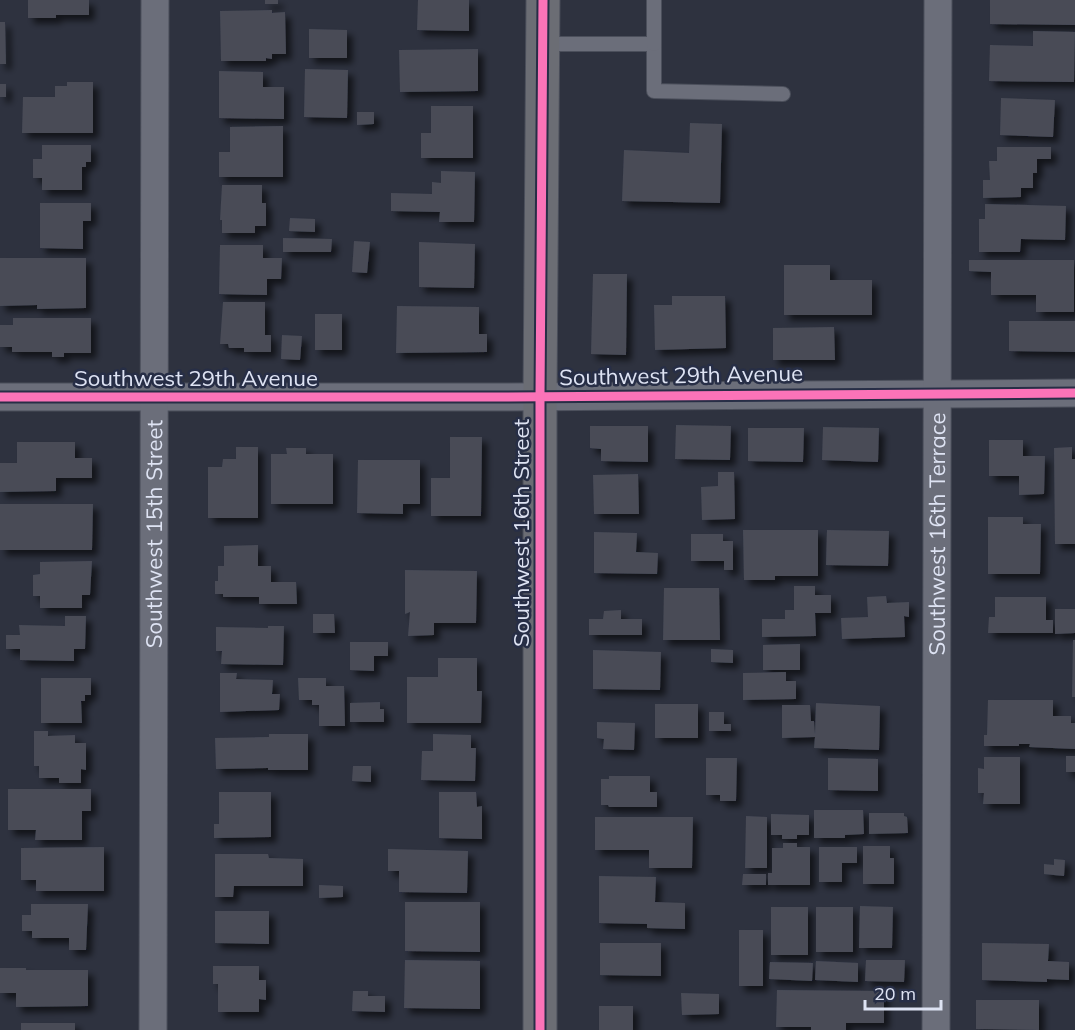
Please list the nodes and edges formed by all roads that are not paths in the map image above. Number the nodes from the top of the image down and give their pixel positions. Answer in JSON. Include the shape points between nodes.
{"nodes":[{"id":1,"x":155,"y":0,"type":"edge"},
{"id":2,"x":543,"y":0,"type":"edge"},
{"id":3,"x":654,"y":0,"type":"edge"},
{"id":4,"x":938,"y":0,"type":"edge"},
{"id":5,"x":542,"y":44,"type":"junction"},
{"id":6,"x":654,"y":45,"type":"junction"},
{"id":7,"x":783,"y":94,"type":"dead end"},
{"id":8,"x":938,"y":393,"type":"junction"},
{"id":9,"x":1075,"y":393,"type":"edge"},
{"id":10,"x":540,"y":396,"type":"junction"},
{"id":11,"x":0,"y":397,"type":"edge"},
{"id":12,"x":153,"y":397,"type":"junction"},
{"id":13,"x":153,"y":1030,"type":"edge"},
{"id":14,"x":540,"y":1030,"type":"edge"},
{"id":15,"x":936,"y":1030,"type":"edge"}],
"edges":[{"from":1,"to":12,"type":"street","name":"Southwest 15th Street"},
{"from":2,"to":5,"type":"street","name":"Southwest 16th Street"},
{"from":3,"to":6,"type":"lane"},
{"from":4,"to":8,"type":"street","name":"Southwest 16th Terrace"},
{"from":5,"to":6,"type":"lane"},
{"from":5,"to":10,"type":"street","name":"Southwest 16th Street"},
{"from":6,"to":7,"type":"lane","via":[[654,91]]},
{"from":8,"to":9,"type":"street","name":"Southwest 29th Avenue"},
{"from":8,"to":10,"type":"street","name":"Southwest 29th Avenue"},
{"from":8,"to":15,"type":"street","name":"Southwest 16th Terrace"},
{"from":10,"to":12,"type":"street","name":"Southwest 29th Avenue"},
{"from":10,"to":14,"type":"street","name":"Southwest 16th Street"},
{"from":11,"to":12,"type":"street","name":"Southwest 29th Avenue"},
{"from":12,"to":13,"type":"street","name":"Southwest 15th Street"}]}
